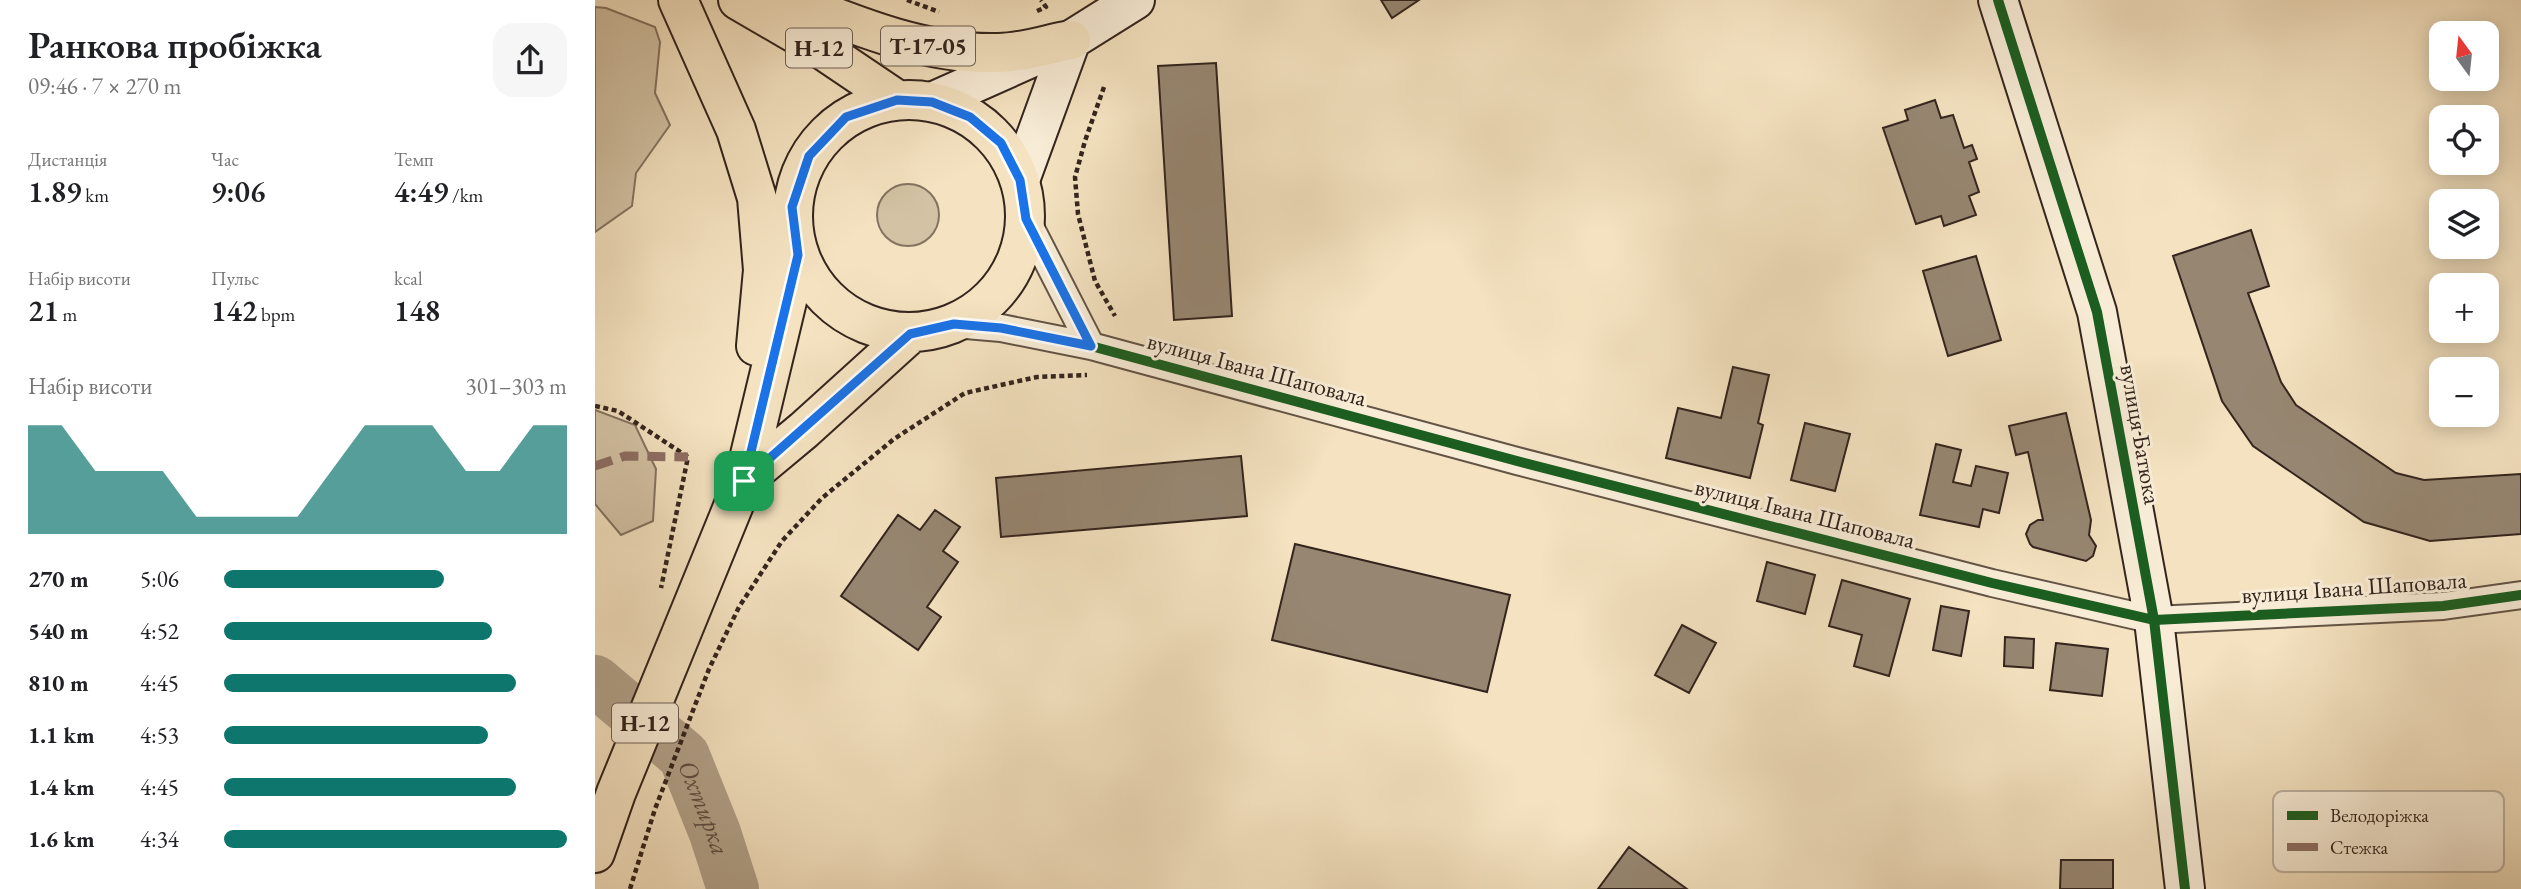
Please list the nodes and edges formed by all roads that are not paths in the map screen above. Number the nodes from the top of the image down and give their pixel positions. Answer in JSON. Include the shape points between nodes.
{"nodes":[{"id":1,"x":678,"y":0,"type":"edge"},
{"id":2,"x":688,"y":0,"type":"edge"},
{"id":3,"x":738,"y":0,"type":"edge"},
{"id":4,"x":791,"y":0,"type":"edge"},
{"id":5,"x":1135,"y":0,"type":"edge"},
{"id":6,"x":1998,"y":0,"type":"edge"},
{"id":7,"x":1071,"y":40,"type":"junction"},
{"id":8,"x":915,"y":101,"type":"junction"},
{"id":9,"x":1020,"y":180,"type":"junction"},
{"id":10,"x":792,"y":207,"type":"junction"},
{"id":11,"x":1026,"y":219,"type":"junction"},
{"id":12,"x":798,"y":255,"type":"junction"},
{"id":13,"x":954,"y":324,"type":"junction"},
{"id":14,"x":910,"y":334,"type":"junction"},
{"id":15,"x":1091,"y":346,"type":"junction"},
{"id":16,"x":744,"y":481,"type":"junction"},
{"id":17,"x":2521,"y":595,"type":"edge"},
{"id":18,"x":2154,"y":620,"type":"junction"},
{"id":19,"x":595,"y":853,"type":"edge"},
{"id":20,"x":2185,"y":889,"type":"edge"}],
"edges":[{"from":1,"to":16,"type":"main road","number":"Н-12","via":[[736,130],[757,198],[763,270]]},
{"from":2,"to":10,"type":"main road"},
{"from":3,"to":8,"type":"main road","number":"Н-12"},
{"from":4,"to":7,"type":"main road","number":"Т-17-05","via":[[856,26],[940,49],[999,53]]},
{"from":5,"to":7,"type":"street","number":"Т-17-05"},
{"from":6,"to":18,"type":"street","name":"вулиця Батюка","via":[[2097,312]]},
{"from":7,"to":8,"type":"street"},
{"from":7,"to":9,"type":"street"},
{"from":8,"to":9,"type":"main road","number":"Н-12","via":[[970,117],[1001,143]]},
{"from":8,"to":10,"type":"main road","number":"Н-12","via":[[846,117],[809,156]]},
{"from":9,"to":11,"type":"main road","number":"Н-12"},
{"from":10,"to":12,"type":"main road","number":"Н-12"},
{"from":11,"to":13,"type":"main road","number":"Н-12","via":[[1017,263],[991,300]]},
{"from":11,"to":15,"type":"street"},
{"from":12,"to":14,"type":"main road","number":"Н-12","via":[[823,296],[863,324]]},
{"from":12,"to":16,"type":"main road"},
{"from":13,"to":14,"type":"main road","number":"Н-12"},
{"from":13,"to":15,"type":"street","name":"вулиця Івана Шаповала","via":[[1001,328]]},
{"from":14,"to":16,"type":"main road","number":"Н-12"},
{"from":15,"to":18,"type":"street","name":"вулиця Івана Шаповала","via":[[1965,577]]},
{"from":16,"to":19,"type":"main road","number":"Н-12"},
{"from":17,"to":18,"type":"street","name":"вулиця Івана Шаповала","via":[[2443,606]]},
{"from":18,"to":20,"type":"street","name":"вулиця Батюка"}]}
